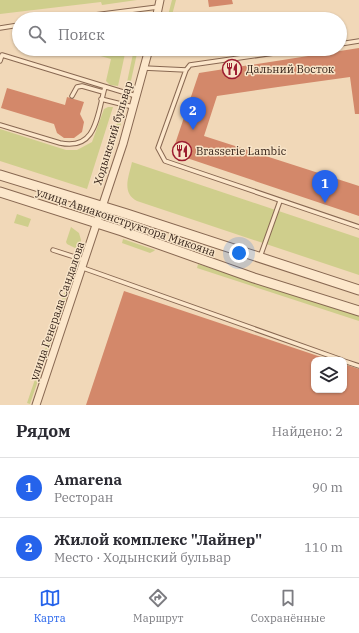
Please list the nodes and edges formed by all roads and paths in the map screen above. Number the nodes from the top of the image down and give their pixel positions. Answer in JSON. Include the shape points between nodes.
{"nodes":[{"id":1,"x":159,"y":4,"type":"edge"},
{"id":2,"x":111,"y":12,"type":"edge"},
{"id":3,"x":12,"y":27,"type":"edge"},
{"id":4,"x":0,"y":28,"type":"edge"},
{"id":5,"x":359,"y":41,"type":"edge"},
{"id":6,"x":347,"y":43,"type":"edge"},
{"id":7,"x":147,"y":56,"type":"edge"},
{"id":8,"x":253,"y":56,"type":"edge"},
{"id":9,"x":0,"y":61,"type":"edge"},
{"id":10,"x":144,"y":68,"type":"junction"},
{"id":11,"x":186,"y":70,"type":"junction"},
{"id":12,"x":104,"y":87,"type":"junction"},
{"id":13,"x":103,"y":92,"type":"junction"},
{"id":14,"x":72,"y":96,"type":"dead end"},
{"id":15,"x":136,"y":96,"type":"junction"},
{"id":16,"x":101,"y":99,"type":"junction"},
{"id":17,"x":134,"y":107,"type":"junction"},
{"id":18,"x":0,"y":125,"type":"edge"},
{"id":19,"x":0,"y":175,"type":"edge"},
{"id":20,"x":0,"y":192,"type":"edge"},
{"id":21,"x":280,"y":201,"type":"junction"},
{"id":22,"x":102,"y":207,"type":"junction"},
{"id":23,"x":97,"y":223,"type":"junction"},
{"id":24,"x":359,"y":227,"type":"edge"},
{"id":25,"x":53,"y":250,"type":"dead end"},
{"id":26,"x":259,"y":258,"type":"junction"},
{"id":27,"x":85,"y":260,"type":"junction"},
{"id":28,"x":83,"y":268,"type":"junction"},
{"id":29,"x":359,"y":290,"type":"edge"},
{"id":30,"x":359,"y":311,"type":"edge"},
{"id":31,"x":335,"y":357,"type":"edge"},
{"id":32,"x":347,"y":362,"type":"edge"},
{"id":33,"x":359,"y":366,"type":"edge"},
{"id":34,"x":36,"y":405,"type":"edge"}],
"edges":[{"from":1,"to":2,"type":"lane"},
{"from":3,"to":4,"type":"lane"},
{"from":5,"to":6,"type":"lane"},
{"from":7,"to":10,"type":"street","name":"Ходынский бульвар"},
{"from":8,"to":11,"type":"lane","via":[[190,65]]},
{"from":9,"to":12,"type":"lane","via":[[2,56]]},
{"from":10,"to":11,"type":"lane"},
{"from":10,"to":15,"type":"street","name":"Ходынский бульвар"},
{"from":11,"to":21,"type":"lane","via":[[158,148],[165,161]]},
{"from":12,"to":13,"type":"lane"},
{"from":12,"to":15,"type":"lane"},
{"from":13,"to":14,"type":"lane","via":[[82,86],[77,87]]},
{"from":13,"to":16,"type":"lane"},
{"from":15,"to":17,"type":"street","name":"Ходынский бульвар"},
{"from":16,"to":17,"type":"lane"},
{"from":16,"to":18,"type":"lane","via":[[92,133],[80,144],[60,143]]},
{"from":17,"to":22,"type":"street","name":"Ходынский бульвар"},
{"from":19,"to":22,"type":"street","name":"улица Авиаконструктора Микояна"},
{"from":20,"to":23,"type":"street","name":"улица Авиаконструктора Микояна"},
{"from":21,"to":24,"type":"lane"},
{"from":21,"to":26,"type":"lane"},
{"from":22,"to":23,"type":"street","name":"Ходынский бульвар"},
{"from":22,"to":26,"type":"street","name":"улица Авиаконструктора Микояна"},
{"from":23,"to":27,"type":"street","name":"улица Генерала Сандалова"},
{"from":23,"to":30,"type":"street","name":"улица Авиаконструктора Микояна","via":[[254,278]]},
{"from":25,"to":27,"type":"lane"},
{"from":26,"to":29,"type":"street","name":"улица Авиаконструктора Микояна"},
{"from":27,"to":28,"type":"street","name":"улица Генерала Сандалова"},
{"from":28,"to":31,"type":"lane"},
{"from":28,"to":34,"type":"street","name":"улица Генерала Сандалова"},
{"from":32,"to":33,"type":"lane"}]}
